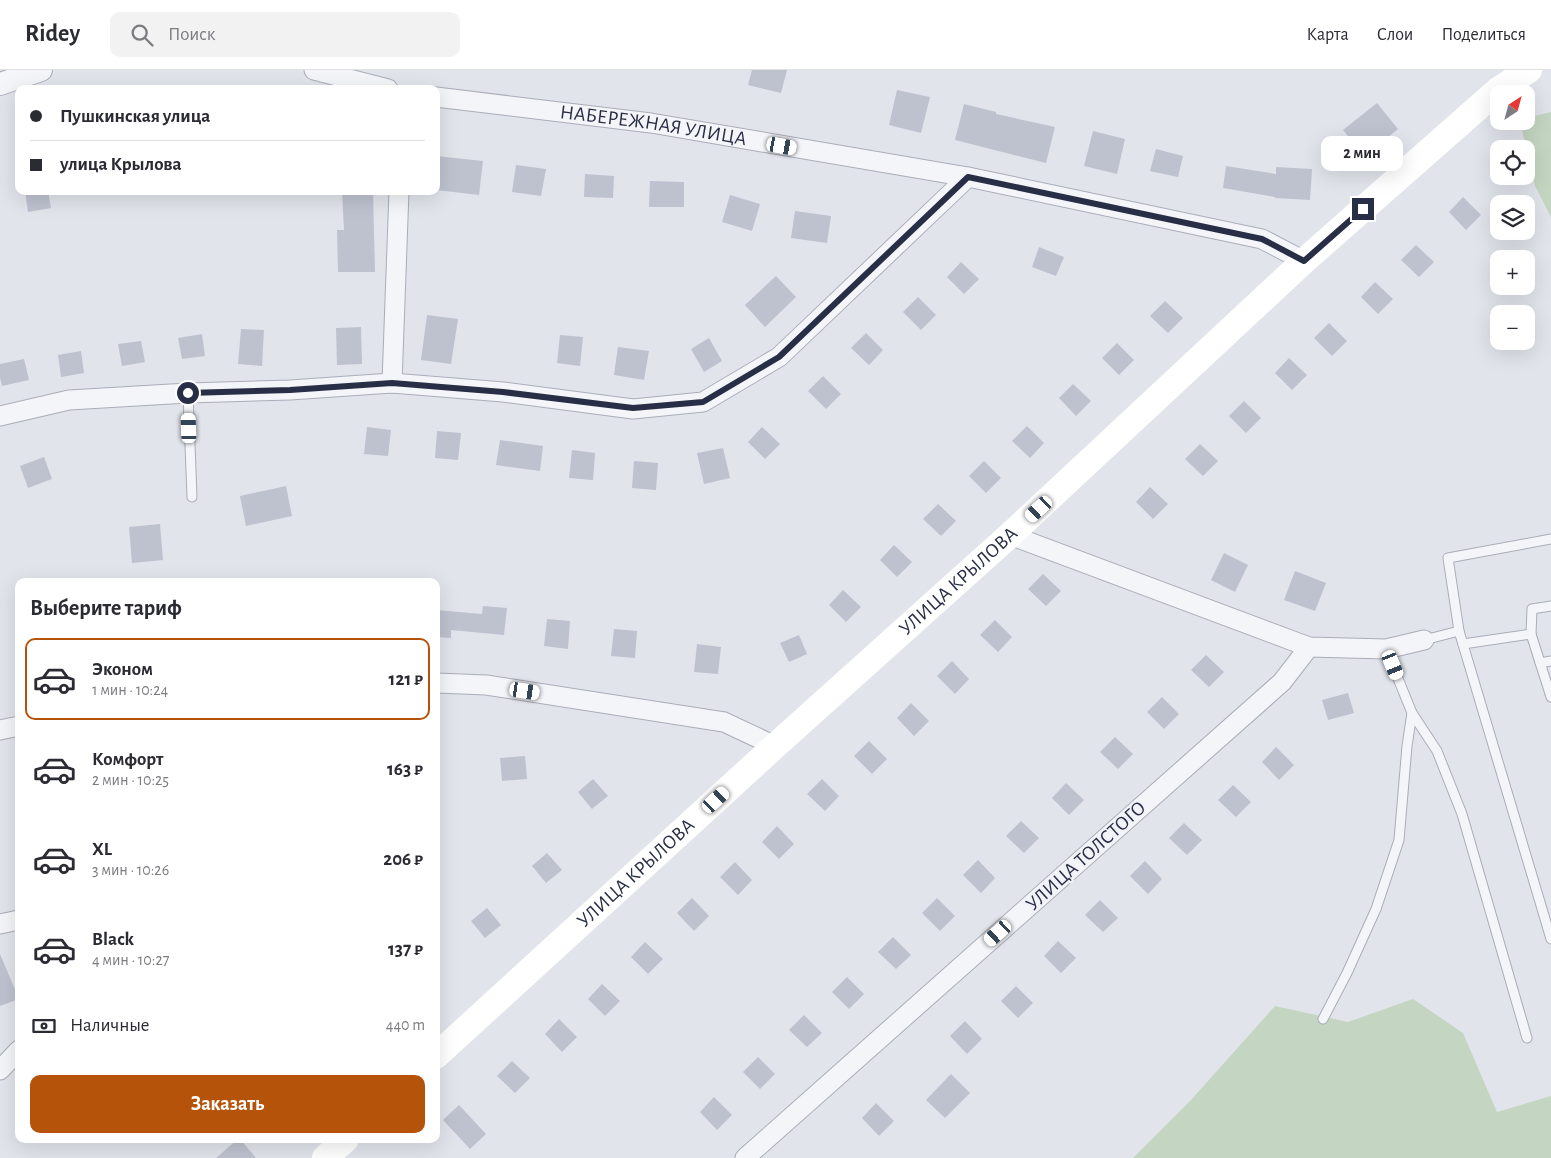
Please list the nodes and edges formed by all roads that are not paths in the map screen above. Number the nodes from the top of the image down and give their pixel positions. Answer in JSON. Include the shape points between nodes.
{"nodes":[{"id":1,"x":41,"y":70,"type":"edge"},
{"id":2,"x":314,"y":70,"type":"edge"},
{"id":3,"x":1528,"y":70,"type":"edge"},
{"id":4,"x":0,"y":84,"type":"edge"},
{"id":5,"x":372,"y":85,"type":"edge"},
{"id":6,"x":440,"y":97,"type":"edge"},
{"id":7,"x":968,"y":177,"type":"junction"},
{"id":8,"x":399,"y":195,"type":"edge"},
{"id":9,"x":1304,"y":261,"type":"junction"},
{"id":10,"x":392,"y":383,"type":"junction"},
{"id":11,"x":188,"y":393,"type":"junction"},
{"id":12,"x":0,"y":416,"type":"edge"},
{"id":13,"x":192,"y":497,"type":"dead end"},
{"id":14,"x":1010,"y":536,"type":"junction"},
{"id":15,"x":1551,"y":539,"type":"edge"},
{"id":16,"x":1551,"y":606,"type":"edge"},
{"id":17,"x":1459,"y":631,"type":"junction"},
{"id":18,"x":1531,"y":634,"type":"junction"},
{"id":19,"x":1424,"y":640,"type":"joint"},
{"id":20,"x":1463,"y":644,"type":"junction"},
{"id":21,"x":1309,"y":647,"type":"junction"},
{"id":22,"x":1386,"y":649,"type":"junction"},
{"id":23,"x":1551,"y":661,"type":"edge"},
{"id":24,"x":1540,"y":663,"type":"junction"},
{"id":25,"x":440,"y":683,"type":"edge"},
{"id":26,"x":1551,"y":697,"type":"edge"},
{"id":27,"x":1412,"y":713,"type":"junction"},
{"id":28,"x":15,"y":727,"type":"edge"},
{"id":29,"x":0,"y":730,"type":"edge"},
{"id":30,"x":774,"y":746,"type":"junction"},
{"id":31,"x":15,"y":921,"type":"edge"},
{"id":32,"x":0,"y":924,"type":"edge"},
{"id":33,"x":1551,"y":939,"type":"edge"},
{"id":34,"x":1324,"y":1019,"type":"dead end"},
{"id":35,"x":1527,"y":1038,"type":"dead end"},
{"id":36,"x":440,"y":1052,"type":"edge"},
{"id":37,"x":15,"y":1054,"type":"edge"},
{"id":38,"x":0,"y":1070,"type":"edge"},
{"id":39,"x":342,"y":1143,"type":"edge"},
{"id":40,"x":325,"y":1158,"type":"edge"},
{"id":41,"x":745,"y":1158,"type":"edge"}],
"edges":[{"from":1,"to":4,"type":"street"},
{"from":2,"to":5,"type":"street"},
{"from":3,"to":9,"type":"main road","name":"УЛИЦА КРЫЛОВА","via":[[1498,90]]},
{"from":6,"to":7,"type":"street","name":"НАБЕРЕЖНАЯ УЛИЦА","via":[[651,123]]},
{"from":7,"to":9,"type":"street","name":"НАБЕРЕЖНАЯ УЛИЦА","via":[[1262,239]]},
{"from":7,"to":10,"type":"street","via":[[779,357],[703,402],[633,408],[503,392]]},
{"from":8,"to":10,"type":"street"},
{"from":9,"to":14,"type":"main road","name":"УЛИЦА КРЫЛОВА"},
{"from":10,"to":11,"type":"street"},
{"from":11,"to":12,"type":"street","via":[[69,400]]},
{"from":11,"to":13,"type":"lane"},
{"from":14,"to":21,"type":"street"},
{"from":14,"to":30,"type":"main road","name":"УЛИЦА КРЫЛОВА"},
{"from":15,"to":17,"type":"lane","via":[[1448,558]]},
{"from":16,"to":18,"type":"lane","via":[[1532,609]]},
{"from":17,"to":19,"type":"lane"},
{"from":17,"to":20,"type":"lane"},
{"from":18,"to":20,"type":"lane"},
{"from":18,"to":24,"type":"lane"},
{"from":19,"to":22,"type":"street"},
{"from":20,"to":33,"type":"lane"},
{"from":21,"to":22,"type":"street"},
{"from":21,"to":41,"type":"street","name":"УЛИЦА ТОЛСТОГО","via":[[1282,682]]},
{"from":22,"to":27,"type":"lane"},
{"from":23,"to":24,"type":"lane"},
{"from":24,"to":26,"type":"lane"},
{"from":25,"to":30,"type":"street","via":[[486,685],[724,722]]},
{"from":27,"to":34,"type":"lane","via":[[1398,840],[1376,909]]},
{"from":27,"to":35,"type":"lane","via":[[1437,751],[1462,814]]},
{"from":28,"to":29,"type":"street"},
{"from":30,"to":36,"type":"main road","name":"УЛИЦА КРЫЛОВА"},
{"from":31,"to":32,"type":"street"},
{"from":37,"to":38,"type":"street"},
{"from":39,"to":40,"type":"main road"}]}
